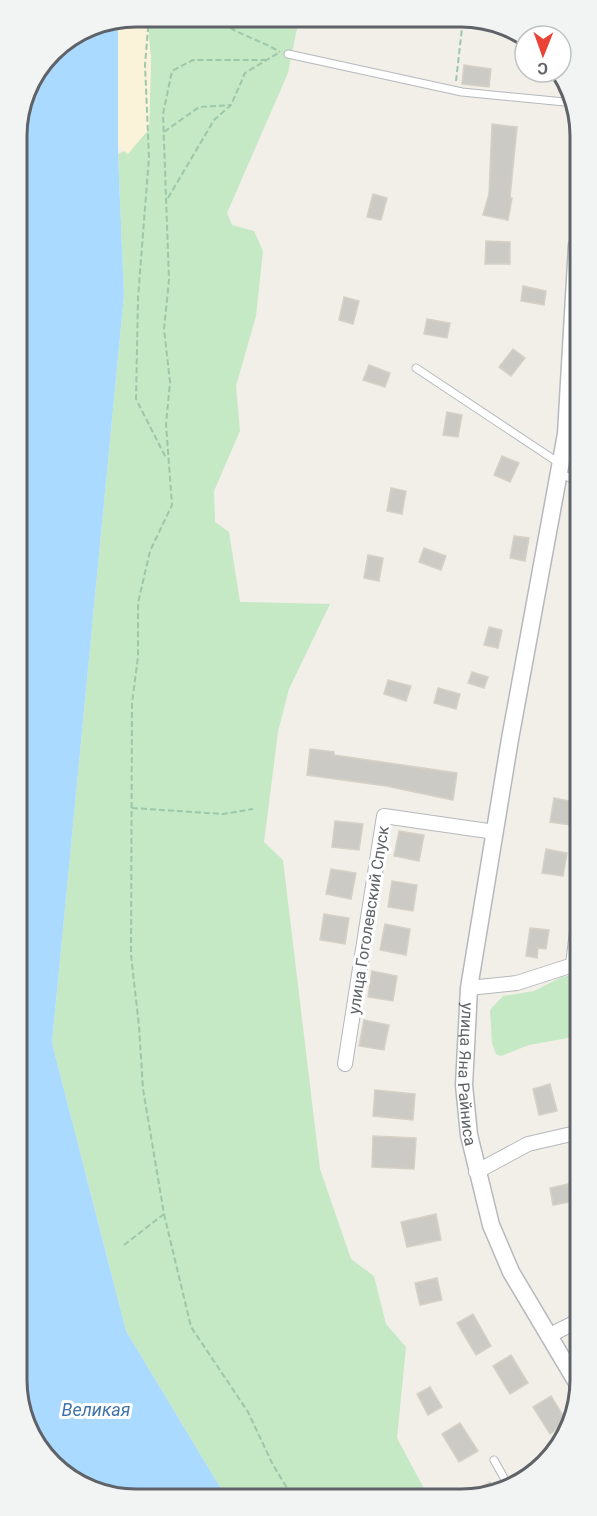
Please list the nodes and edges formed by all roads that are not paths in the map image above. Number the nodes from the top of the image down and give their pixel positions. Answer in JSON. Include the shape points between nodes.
{"nodes":[{"id":1,"x":288,"y":54,"type":"road end"},
{"id":2,"x":564,"y":102,"type":"edge"},
{"id":3,"x":416,"y":368,"type":"dead end"},
{"id":4,"x":570,"y":390,"type":"edge"},
{"id":5,"x":561,"y":469,"type":"junction"},
{"id":6,"x":570,"y":476,"type":"edge"},
{"id":7,"x":495,"y":832,"type":"junction"},
{"id":8,"x":570,"y":966,"type":"edge"},
{"id":9,"x":469,"y":988,"type":"junction"},
{"id":10,"x":345,"y":1064,"type":"dead end"},
{"id":11,"x":570,"y":1134,"type":"edge"},
{"id":12,"x":476,"y":1172,"type":"junction"},
{"id":13,"x":570,"y":1325,"type":"edge"},
{"id":14,"x":548,"y":1336,"type":"junction"},
{"id":15,"x":570,"y":1372,"type":"edge"},
{"id":16,"x":494,"y":1460,"type":"dead end"},
{"id":17,"x":505,"y":1480,"type":"edge"}],
"edges":[{"from":1,"to":2,"type":"lane","via":[[455,90]]},
{"from":3,"to":5,"type":"lane"},
{"from":4,"to":5,"type":"street","name":"улица Яна Райниса"},
{"from":5,"to":6,"type":"lane"},
{"from":5,"to":7,"type":"street","name":"улица Яна Райниса"},
{"from":7,"to":9,"type":"street","name":"улица Яна Райниса"},
{"from":7,"to":10,"type":"street","name":"улица Гоголевский Спуск","via":[[384,816]]},
{"from":8,"to":9,"type":"street","via":[[517,982]]},
{"from":9,"to":12,"type":"street","name":"улица Яна Райниса","via":[[464,1085]]},
{"from":11,"to":12,"type":"street","via":[[528,1144]]},
{"from":12,"to":14,"type":"street","name":"улица Яна Райниса","via":[[491,1225],[511,1272]]},
{"from":13,"to":14,"type":"street"},
{"from":14,"to":15,"type":"street","name":"улица Яна Райниса"},
{"from":16,"to":17,"type":"lane"}]}
